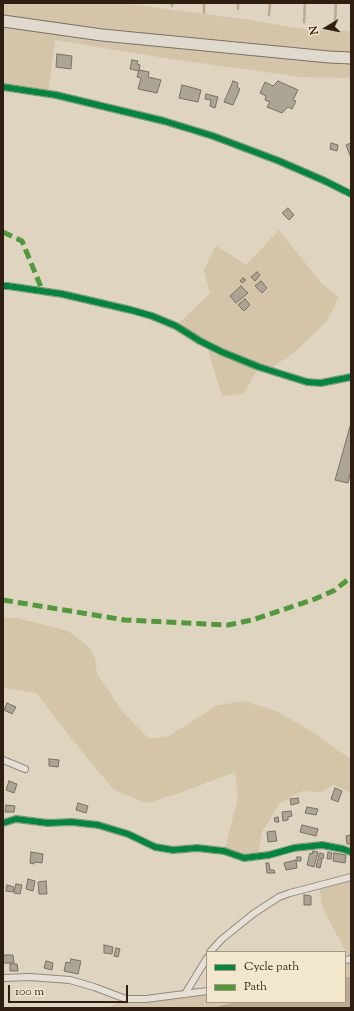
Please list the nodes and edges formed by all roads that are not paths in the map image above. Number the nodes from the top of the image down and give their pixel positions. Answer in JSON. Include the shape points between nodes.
{"nodes":[{"id":1,"x":3,"y":22,"type":"edge"},
{"id":2,"x":351,"y":58,"type":"edge"},
{"id":3,"x":3,"y":87,"type":"edge"},
{"id":4,"x":351,"y":194,"type":"edge"},
{"id":5,"x":3,"y":286,"type":"edge"},
{"id":6,"x":351,"y":376,"type":"edge"},
{"id":7,"x":3,"y":760,"type":"edge"},
{"id":8,"x":25,"y":769,"type":"dead end"},
{"id":9,"x":3,"y":823,"type":"edge"},
{"id":10,"x":351,"y":852,"type":"edge"},
{"id":11,"x":351,"y":877,"type":"edge"},
{"id":12,"x":211,"y":951,"type":"edge"},
{"id":13,"x":206,"y":960,"type":"edge"},
{"id":14,"x":3,"y":978,"type":"edge"},
{"id":15,"x":206,"y":991,"type":"edge"},
{"id":16,"x":185,"y":994,"type":"junction"}],
"edges":[{"from":1,"to":2,"type":"highway","via":[[102,35]]},
{"from":3,"to":4,"type":"street","via":[[56,95],[206,133],[279,161]]},
{"from":5,"to":6,"type":"street","via":[[62,294],[152,316],[176,326],[222,352],[307,382],[321,384]]},
{"from":7,"to":8,"type":"street"},
{"from":9,"to":10,"type":"street","via":[[16,819],[98,825],[128,834],[155,847],[224,851],[244,858],[322,845]]},
{"from":11,"to":12,"type":"street","via":[[278,897],[252,914]]},
{"from":13,"to":16,"type":"street"},
{"from":14,"to":16,"type":"street","via":[[70,980],[126,998],[146,999]]},
{"from":15,"to":16,"type":"street"}]}
